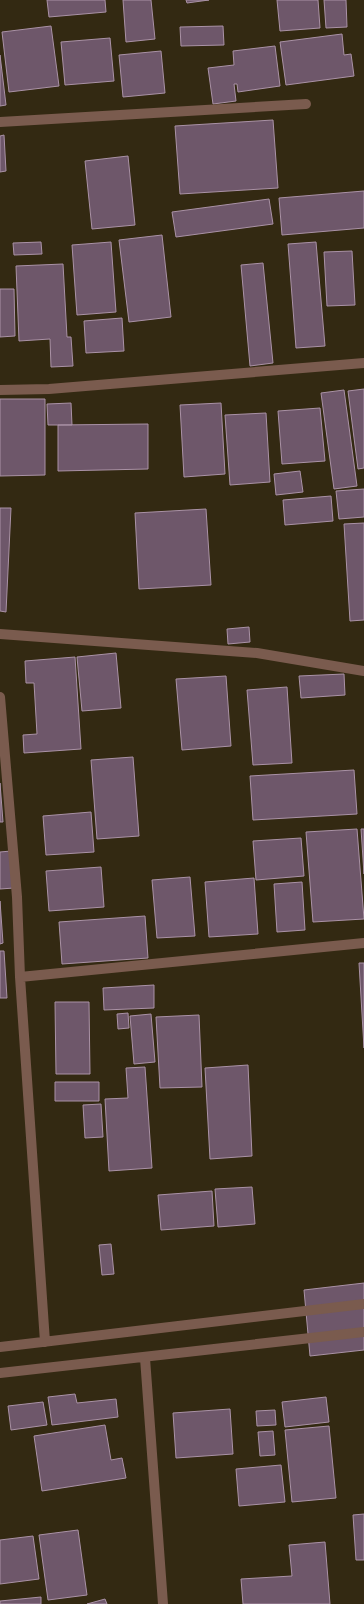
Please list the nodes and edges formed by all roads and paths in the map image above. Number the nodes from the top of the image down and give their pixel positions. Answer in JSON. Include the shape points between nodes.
{"nodes":[{"id":1,"x":306,"y":104,"type":"dead end"},
{"id":2,"x":0,"y":122,"type":"edge"},
{"id":3,"x":364,"y":363,"type":"edge"},
{"id":4,"x":0,"y":390,"type":"edge"},
{"id":5,"x":0,"y":634,"type":"edge"},
{"id":6,"x":364,"y":671,"type":"edge"},
{"id":7,"x":0,"y":697,"type":"edge"},
{"id":8,"x":364,"y":943,"type":"edge"},
{"id":9,"x":20,"y":977,"type":"junction"},
{"id":10,"x":364,"y":1304,"type":"edge"},
{"id":11,"x":364,"y":1332,"type":"edge"},
{"id":12,"x":45,"y":1342,"type":"junction"},
{"id":13,"x":0,"y":1346,"type":"edge"},
{"id":14,"x":145,"y":1358,"type":"junction"},
{"id":15,"x":0,"y":1373,"type":"edge"},
{"id":16,"x":163,"y":1604,"type":"edge"}],
"edges":[{"from":1,"to":2,"type":"street"},
{"from":3,"to":4,"type":"street","via":[[49,389]]},
{"from":5,"to":6,"type":"street","via":[[257,653]]},
{"from":7,"to":9,"type":"street","via":[[17,897]]},
{"from":8,"to":9,"type":"street"},
{"from":9,"to":12,"type":"street"},
{"from":10,"to":12,"type":"street"},
{"from":11,"to":14,"type":"street"},
{"from":12,"to":13,"type":"street"},
{"from":14,"to":15,"type":"street"},
{"from":14,"to":16,"type":"street"}]}
